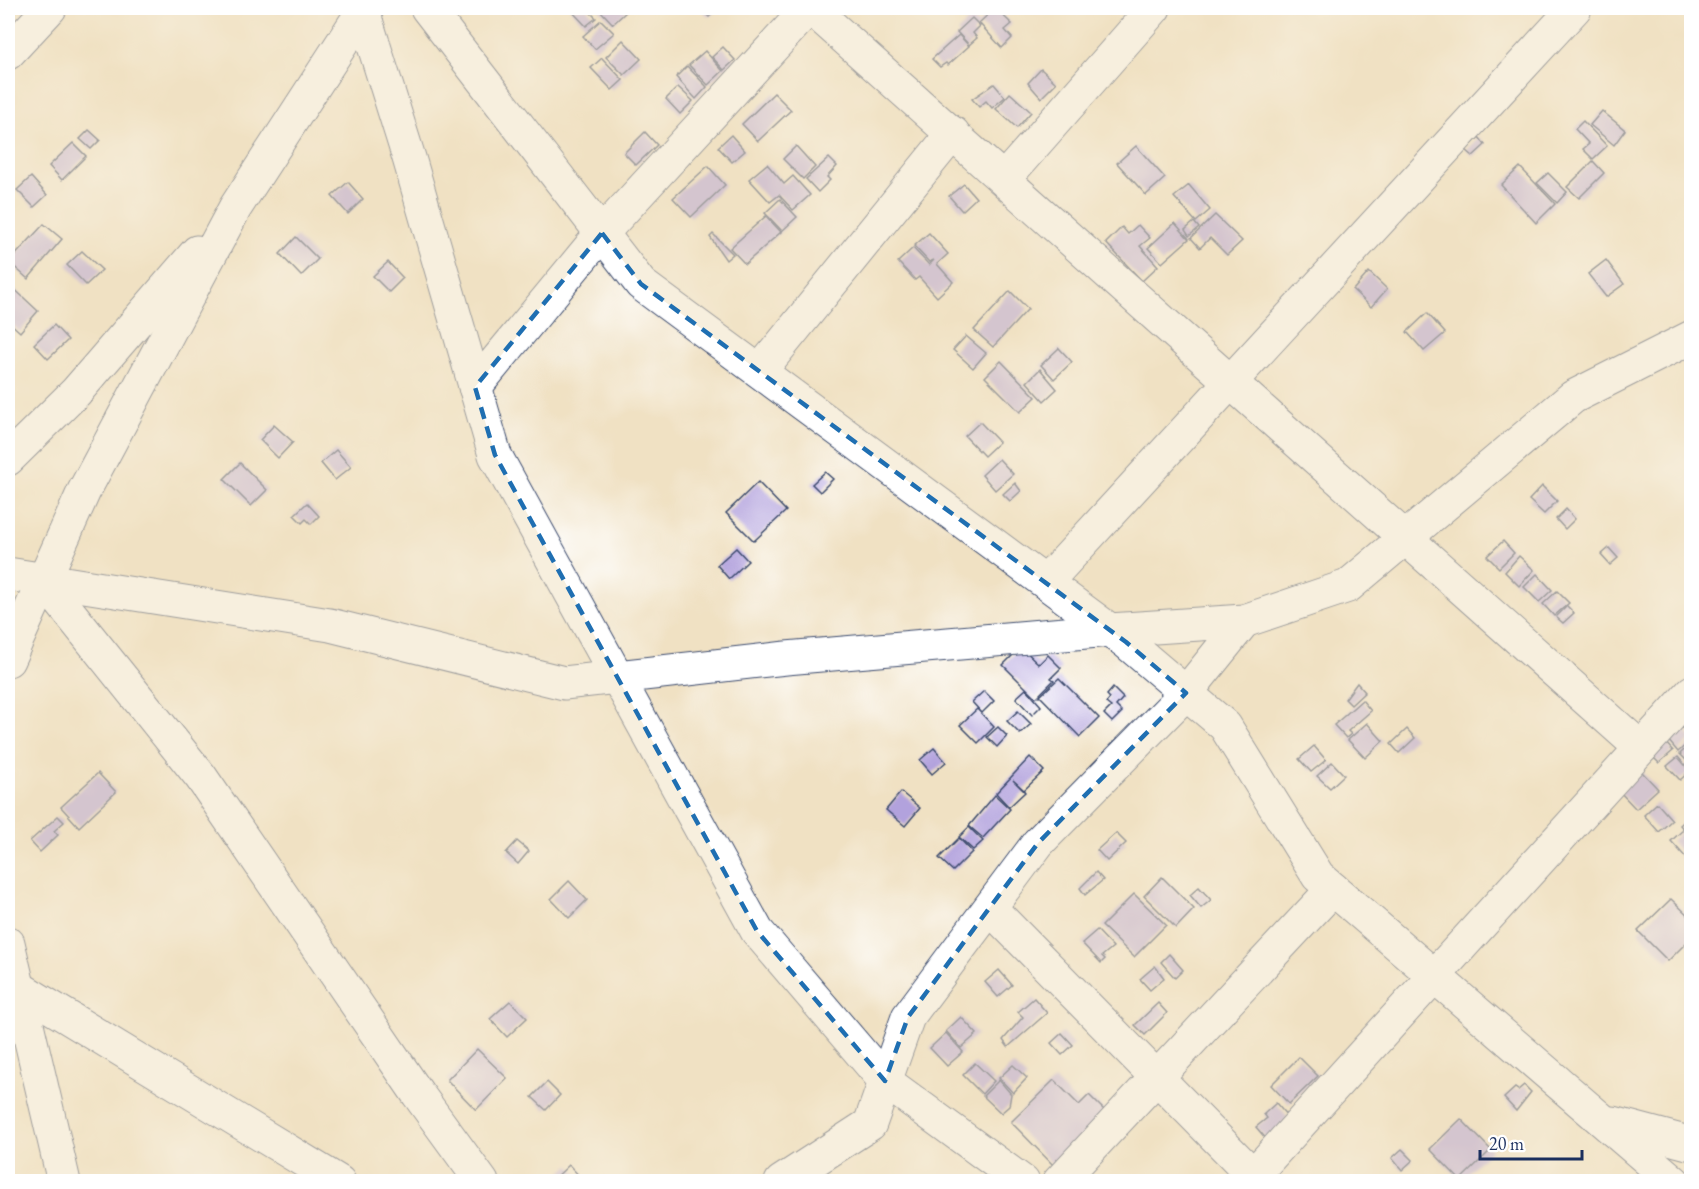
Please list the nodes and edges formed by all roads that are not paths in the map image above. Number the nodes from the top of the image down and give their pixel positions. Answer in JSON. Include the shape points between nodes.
{"nodes":[{"id":1,"x":50,"y":8,"type":"edge"},
{"id":2,"x":810,"y":8,"type":"edge"},
{"id":3,"x":1154,"y":8,"type":"edge"},
{"id":4,"x":1575,"y":8,"type":"edge"},
{"id":5,"x":362,"y":9,"type":"edge"},
{"id":6,"x":433,"y":10,"type":"edge"},
{"id":7,"x":8,"y":53,"type":"edge"},
{"id":8,"x":953,"y":133,"type":"junction"},
{"id":9,"x":1004,"y":179,"type":"junction"},
{"id":10,"x":235,"y":208,"type":"junction"},
{"id":11,"x":602,"y":233,"type":"junction"},
{"id":12,"x":1692,"y":337,"type":"edge"},
{"id":13,"x":760,"y":371,"type":"junction"},
{"id":14,"x":1230,"y":381,"type":"junction"},
{"id":15,"x":475,"y":387,"type":"junction"},
{"id":16,"x":8,"y":459,"type":"edge"},
{"id":17,"x":1406,"y":537,"type":"junction"},
{"id":18,"x":8,"y":574,"type":"edge"},
{"id":19,"x":44,"y":581,"type":"junction"},
{"id":20,"x":1046,"y":582,"type":"junction"},
{"id":21,"x":1244,"y":621,"type":"junction"},
{"id":22,"x":1110,"y":630,"type":"junction"},
{"id":23,"x":8,"y":660,"type":"edge"},
{"id":24,"x":617,"y":677,"type":"junction"},
{"id":25,"x":1692,"y":692,"type":"edge"},
{"id":26,"x":1186,"y":693,"type":"junction"},
{"id":27,"x":1641,"y":748,"type":"junction"},
{"id":28,"x":1333,"y":889,"type":"junction"},
{"id":29,"x":990,"y":908,"type":"junction"},
{"id":30,"x":8,"y":943,"type":"edge"},
{"id":31,"x":1435,"y":975,"type":"junction"},
{"id":32,"x":13,"y":985,"type":"edge"},
{"id":33,"x":1156,"y":1077,"type":"junction"},
{"id":34,"x":885,"y":1081,"type":"junction"},
{"id":35,"x":1605,"y":1121,"type":"junction"},
{"id":36,"x":1692,"y":1144,"type":"edge"},
{"id":37,"x":1250,"y":1178,"type":"edge"},
{"id":38,"x":64,"y":1182,"type":"edge"},
{"id":39,"x":339,"y":1182,"type":"edge"},
{"id":40,"x":482,"y":1182,"type":"edge"},
{"id":41,"x":781,"y":1182,"type":"edge"},
{"id":42,"x":1023,"y":1182,"type":"edge"},
{"id":43,"x":1059,"y":1182,"type":"edge"},
{"id":44,"x":1674,"y":1182,"type":"edge"}],
"edges":[{"from":1,"to":7,"type":"street"},
{"from":2,"to":8,"type":"street"},
{"from":2,"to":11,"type":"street"},
{"from":3,"to":9,"type":"street"},
{"from":4,"to":14,"type":"street"},
{"from":5,"to":10,"type":"street"},
{"from":5,"to":15,"type":"street"},
{"from":6,"to":11,"type":"street"},
{"from":8,"to":9,"type":"street"},
{"from":8,"to":13,"type":"street"},
{"from":9,"to":14,"type":"street"},
{"from":10,"to":16,"type":"street","via":[[76,392]]},
{"from":10,"to":19,"type":"street","via":[[84,491]]},
{"from":11,"to":13,"type":"street","via":[[641,284]]},
{"from":11,"to":15,"type":"street"},
{"from":12,"to":17,"type":"street","via":[[1573,397]]},
{"from":13,"to":20,"type":"street"},
{"from":14,"to":17,"type":"street"},
{"from":14,"to":20,"type":"street"},
{"from":15,"to":24,"type":"street","via":[[495,455]]},
{"from":17,"to":21,"type":"street","via":[[1348,586]]},
{"from":17,"to":27,"type":"street"},
{"from":18,"to":19,"type":"street"},
{"from":19,"to":23,"type":"street"},
{"from":19,"to":24,"type":"street","via":[[330,624],[564,683]]},
{"from":19,"to":40,"type":"street","via":[[201,777]]},
{"from":20,"to":22,"type":"street"},
{"from":21,"to":22,"type":"street"},
{"from":21,"to":26,"type":"street"},
{"from":22,"to":24,"type":"street"},
{"from":22,"to":26,"type":"street"},
{"from":24,"to":34,"type":"street","via":[[757,931]]},
{"from":25,"to":27,"type":"street"},
{"from":26,"to":28,"type":"street","via":[[1225,726],[1318,876]]},
{"from":26,"to":29,"type":"street","via":[[1038,843]]},
{"from":27,"to":31,"type":"street"},
{"from":28,"to":31,"type":"street"},
{"from":28,"to":33,"type":"street"},
{"from":29,"to":33,"type":"street"},
{"from":29,"to":34,"type":"street","via":[[908,1017]]},
{"from":30,"to":32,"type":"street"},
{"from":31,"to":35,"type":"street"},
{"from":31,"to":37,"type":"street"},
{"from":32,"to":38,"type":"street"},
{"from":32,"to":39,"type":"street"},
{"from":33,"to":37,"type":"street"},
{"from":33,"to":43,"type":"street"},
{"from":34,"to":41,"type":"street","via":[[870,1125]]},
{"from":34,"to":42,"type":"street"},
{"from":35,"to":36,"type":"street"},
{"from":35,"to":44,"type":"street"}]}
